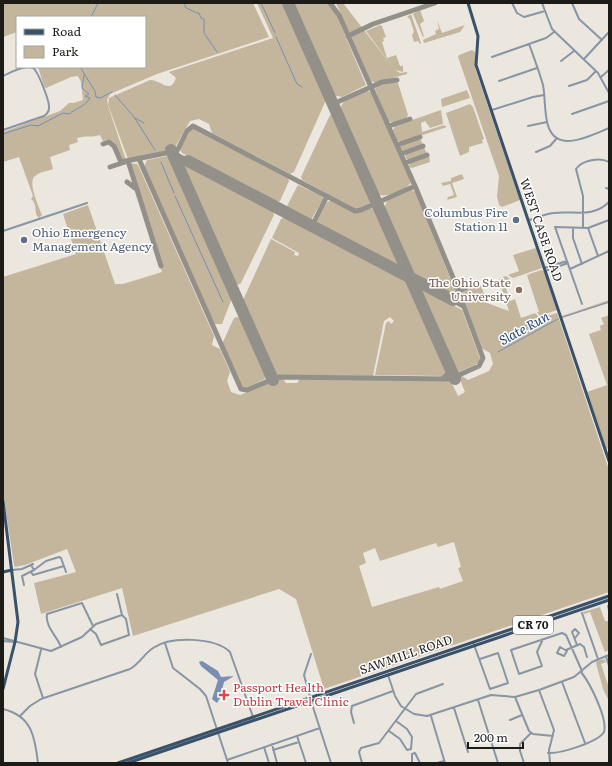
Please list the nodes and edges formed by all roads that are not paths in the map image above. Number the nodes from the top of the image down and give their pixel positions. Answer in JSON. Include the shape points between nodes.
{"nodes":[{"id":1,"x":468,"y":3,"type":"edge"},
{"id":2,"x":512,"y":3,"type":"edge"},
{"id":3,"x":542,"y":3,"type":"edge"},
{"id":4,"x":572,"y":3,"type":"edge"},
{"id":5,"x":545,"y":11,"type":"junction"},
{"id":6,"x":554,"y":32,"type":"junction"},
{"id":7,"x":609,"y":32,"type":"edge"},
{"id":8,"x":602,"y":40,"type":"junction"},
{"id":9,"x":529,"y":44,"type":"junction"},
{"id":10,"x":574,"y":51,"type":"junction"},
{"id":11,"x":492,"y":56,"type":"dead end"},
{"id":12,"x":584,"y":60,"type":"junction"},
{"id":13,"x":562,"y":61,"type":"dead end"},
{"id":14,"x":537,"y":68,"type":"junction"},
{"id":15,"x":609,"y":70,"type":"edge"},
{"id":16,"x":596,"y":71,"type":"junction"},
{"id":17,"x":3,"y":76,"type":"edge"},
{"id":18,"x":601,"y":77,"type":"junction"},
{"id":19,"x":499,"y":81,"type":"dead end"},
{"id":20,"x":569,"y":86,"type":"dead end"},
{"id":21,"x":609,"y":93,"type":"edge"},
{"id":22,"x":544,"y":95,"type":"junction"},
{"id":23,"x":609,"y":101,"type":"edge"},
{"id":24,"x":491,"y":111,"type":"junction"},
{"id":25,"x":572,"y":114,"type":"dead end"},
{"id":26,"x":547,"y":124,"type":"junction"},
{"id":27,"x":528,"y":126,"type":"dead end"},
{"id":28,"x":609,"y":128,"type":"edge"},
{"id":29,"x":3,"y":130,"type":"edge"},
{"id":30,"x":557,"y":138,"type":"junction"},
{"id":31,"x":536,"y":152,"type":"dead end"},
{"id":32,"x":609,"y":162,"type":"edge"},
{"id":33,"x":606,"y":188,"type":"dead end"},
{"id":34,"x":609,"y":189,"type":"edge"},
{"id":35,"x":609,"y":202,"type":"edge"},
{"id":36,"x":87,"y":204,"type":"dead end"},
{"id":37,"x":582,"y":214,"type":"junction"},
{"id":38,"x":528,"y":220,"type":"junction"},
{"id":39,"x":609,"y":220,"type":"edge"},
{"id":40,"x":573,"y":228,"type":"junction"},
{"id":41,"x":583,"y":228,"type":"junction"},
{"id":42,"x":588,"y":228,"type":"junction"},
{"id":43,"x":3,"y":231,"type":"edge"},
{"id":44,"x":609,"y":251,"type":"edge"},
{"id":45,"x":598,"y":256,"type":"junction"},
{"id":46,"x":567,"y":262,"type":"junction"},
{"id":47,"x":582,"y":264,"type":"junction"},
{"id":48,"x":545,"y":269,"type":"junction"},
{"id":49,"x":570,"y":270,"type":"junction"},
{"id":50,"x":582,"y":304,"type":"dead end"},
{"id":51,"x":609,"y":461,"type":"edge"},
{"id":52,"x":3,"y":501,"type":"edge"},
{"id":53,"x":64,"y":566,"type":"junction"},
{"id":54,"x":12,"y":570,"type":"junction"},
{"id":55,"x":34,"y":570,"type":"junction"},
{"id":56,"x":3,"y":572,"type":"edge"},
{"id":57,"x":30,"y":572,"type":"junction"},
{"id":58,"x":66,"y":572,"type":"dead end"},
{"id":59,"x":24,"y":585,"type":"dead end"},
{"id":60,"x":117,"y":594,"type":"dead end"},
{"id":61,"x":609,"y":596,"type":"edge"},
{"id":62,"x":609,"y":600,"type":"edge"},
{"id":63,"x":608,"y":606,"type":"dead end"},
{"id":64,"x":609,"y":610,"type":"edge"},
{"id":65,"x":582,"y":612,"type":"dead end"},
{"id":66,"x":122,"y":615,"type":"junction"},
{"id":67,"x":93,"y":626,"type":"junction"},
{"id":68,"x":90,"y":629,"type":"junction"},
{"id":69,"x":575,"y":638,"type":"dead end"},
{"id":70,"x":3,"y":639,"type":"edge"},
{"id":71,"x":543,"y":640,"type":"junction"},
{"id":72,"x":15,"y":642,"type":"junction"},
{"id":73,"x":165,"y":642,"type":"junction"},
{"id":74,"x":473,"y":643,"type":"junction"},
{"id":75,"x":577,"y":645,"type":"junction"},
{"id":76,"x":61,"y":647,"type":"junction"},
{"id":77,"x":571,"y":648,"type":"junction"},
{"id":78,"x":41,"y":649,"type":"junction"},
{"id":79,"x":566,"y":650,"type":"junction"},
{"id":80,"x":311,"y":654,"type":"dead end"},
{"id":81,"x":607,"y":656,"type":"edge"},
{"id":82,"x":587,"y":657,"type":"dead end"},
{"id":83,"x":480,"y":659,"type":"junction"},
{"id":84,"x":598,"y":659,"type":"junction"},
{"id":85,"x":609,"y":666,"type":"edge"},
{"id":86,"x":582,"y":672,"type":"junction"},
{"id":87,"x":388,"y":673,"type":"junction"},
{"id":88,"x":562,"y":682,"type":"junction"},
{"id":89,"x":443,"y":684,"type":"dead end"},
{"id":90,"x":3,"y":689,"type":"edge"},
{"id":91,"x":539,"y":690,"type":"junction"},
{"id":92,"x":393,"y":691,"type":"junction"},
{"id":93,"x":515,"y":697,"type":"junction"},
{"id":94,"x":43,"y":698,"type":"junction"},
{"id":95,"x":310,"y":699,"type":"junction"},
{"id":96,"x":478,"y":700,"type":"junction"},
{"id":97,"x":454,"y":708,"type":"junction"},
{"id":98,"x":3,"y":709,"type":"edge"},
{"id":99,"x":405,"y":710,"type":"junction"},
{"id":100,"x":522,"y":715,"type":"junction"},
{"id":101,"x":20,"y":716,"type":"junction"},
{"id":102,"x":431,"y":716,"type":"junction"},
{"id":103,"x":253,"y":717,"type":"junction"},
{"id":104,"x":510,"y":720,"type":"dead end"},
{"id":105,"x":396,"y":721,"type":"junction"},
{"id":106,"x":354,"y":723,"type":"dead end"},
{"id":107,"x":320,"y":728,"type":"junction"},
{"id":108,"x":218,"y":731,"type":"junction"},
{"id":109,"x":389,"y":731,"type":"junction"},
{"id":110,"x":531,"y":733,"type":"junction"},
{"id":111,"x":297,"y":736,"type":"junction"},
{"id":112,"x":553,"y":736,"type":"junction"},
{"id":113,"x":299,"y":742,"type":"junction"},
{"id":114,"x":586,"y":743,"type":"junction"},
{"id":115,"x":270,"y":745,"type":"junction"},
{"id":116,"x":264,"y":747,"type":"junction"},
{"id":117,"x":273,"y":750,"type":"junction"},
{"id":118,"x":468,"y":752,"type":"dead end"},
{"id":119,"x":548,"y":753,"type":"junction"},
{"id":120,"x":227,"y":760,"type":"junction"},
{"id":121,"x":444,"y":762,"type":"edge"},
{"id":122,"x":38,"y":763,"type":"edge"},
{"id":123,"x":118,"y":763,"type":"edge"},
{"id":124,"x":128,"y":763,"type":"edge"},
{"id":125,"x":228,"y":763,"type":"edge"},
{"id":126,"x":269,"y":763,"type":"edge"},
{"id":127,"x":277,"y":763,"type":"edge"},
{"id":128,"x":306,"y":763,"type":"edge"},
{"id":129,"x":331,"y":763,"type":"edge"},
{"id":130,"x":362,"y":763,"type":"edge"},
{"id":131,"x":412,"y":763,"type":"edge"},
{"id":132,"x":420,"y":763,"type":"edge"},
{"id":133,"x":436,"y":763,"type":"edge"},
{"id":134,"x":498,"y":763,"type":"edge"},
{"id":135,"x":524,"y":763,"type":"edge"},
{"id":136,"x":550,"y":763,"type":"edge"}],
"edges":[{"from":1,"to":24,"type":"main road","name":"WEST CASE ROAD","via":[[478,33],[476,65]]},
{"from":2,"to":5,"type":"street","via":[[517,13],[524,17]]},
{"from":3,"to":5,"type":"street"},
{"from":4,"to":8,"type":"street","via":[[579,19]]},
{"from":5,"to":6,"type":"street"},
{"from":6,"to":9,"type":"street"},
{"from":6,"to":10,"type":"street"},
{"from":7,"to":8,"type":"street"},
{"from":8,"to":12,"type":"street"},
{"from":9,"to":11,"type":"street"},
{"from":9,"to":14,"type":"street"},
{"from":10,"to":12,"type":"street"},
{"from":10,"to":13,"type":"street"},
{"from":12,"to":16,"type":"street"},
{"from":14,"to":19,"type":"street"},
{"from":14,"to":22,"type":"street"},
{"from":15,"to":18,"type":"street"},
{"from":16,"to":18,"type":"street"},
{"from":16,"to":20,"type":"street","via":[[587,80]]},
{"from":17,"to":29,"type":"street","via":[[25,68],[33,68],[49,107],[48,113],[42,117]]},
{"from":18,"to":21,"type":"street"},
{"from":22,"to":24,"type":"street"},
{"from":22,"to":26,"type":"street"},
{"from":23,"to":25,"type":"street"},
{"from":24,"to":38,"type":"main road","name":"WEST CASE ROAD"},
{"from":26,"to":27,"type":"street"},
{"from":26,"to":30,"type":"street"},
{"from":28,"to":30,"type":"street","via":[[570,141]]},
{"from":30,"to":31,"type":"street","via":[[550,146]]},
{"from":32,"to":37,"type":"street","via":[[599,159],[577,168],[576,174],[583,196]]},
{"from":33,"to":34,"type":"street"},
{"from":35,"to":37,"type":"street","via":[[599,209]]},
{"from":36,"to":43,"type":"street"},
{"from":37,"to":38,"type":"street","via":[[554,213]]},
{"from":37,"to":41,"type":"street"},
{"from":38,"to":48,"type":"main road","name":"WEST CASE ROAD"},
{"from":39,"to":42,"type":"street"},
{"from":40,"to":41,"type":"street"},
{"from":40,"to":46,"type":"street","via":[[555,227]]},
{"from":40,"to":47,"type":"street","via":[[573,238]]},
{"from":41,"to":42,"type":"street"},
{"from":42,"to":45,"type":"street"},
{"from":44,"to":45,"type":"street"},
{"from":45,"to":47,"type":"street"},
{"from":46,"to":48,"type":"street"},
{"from":46,"to":49,"type":"street"},
{"from":47,"to":49,"type":"street"},
{"from":48,"to":51,"type":"main road","name":"WEST CASE ROAD"},
{"from":49,"to":50,"type":"street"},
{"from":52,"to":54,"type":"main road"},
{"from":53,"to":55,"type":"street","via":[[58,557]]},
{"from":53,"to":57,"type":"street","via":[[34,575]]},
{"from":53,"to":58,"type":"street"},
{"from":54,"to":55,"type":"street","via":[[32,564]]},
{"from":54,"to":56,"type":"main road"},
{"from":54,"to":72,"type":"main road","via":[[18,618]]},
{"from":55,"to":57,"type":"street"},
{"from":57,"to":59,"type":"street","via":[[22,576]]},
{"from":60,"to":66,"type":"street"},
{"from":61,"to":74,"type":"main road","name":"SAWMILL ROAD","number":"CR 70"},
{"from":62,"to":74,"type":"main road","name":"SAWMILL ROAD","number":"CR 70"},
{"from":63,"to":64,"type":"street"},
{"from":65,"to":84,"type":"street"},
{"from":66,"to":67,"type":"street"},
{"from":66,"to":68,"type":"street","via":[[126,619],[128,636],[102,645]]},
{"from":67,"to":68,"type":"street"},
{"from":67,"to":76,"type":"street","via":[[84,604],[76,604],[47,614],[51,631]]},
{"from":68,"to":76,"type":"street","via":[[83,636]]},
{"from":69,"to":75,"type":"street"},
{"from":70,"to":72,"type":"street"},
{"from":71,"to":71,"type":"street","via":[[537,652],[542,666],[519,674],[510,650]]},
{"from":71,"to":77,"type":"street","via":[[563,633]]},
{"from":72,"to":78,"type":"street"},
{"from":72,"to":90,"type":"main road"},
{"from":73,"to":94,"type":"street","via":[[152,648],[138,664],[127,670]]},
{"from":73,"to":103,"type":"street","via":[[206,641],[228,650]]},
{"from":73,"to":108,"type":"street","via":[[173,668],[204,694]]},
{"from":74,"to":83,"type":"street"},
{"from":74,"to":87,"type":"main road","name":"SAWMILL ROAD","number":"CR 70"},
{"from":75,"to":77,"type":"street"},
{"from":75,"to":82,"type":"street","via":[[584,647]]},
{"from":76,"to":78,"type":"street","via":[[51,651]]},
{"from":77,"to":79,"type":"street"},
{"from":77,"to":86,"type":"street"},
{"from":78,"to":94,"type":"street","via":[[35,674]]},
{"from":79,"to":79,"type":"street","via":[[564,656],[557,652],[560,647]]},
{"from":80,"to":95,"type":"street","via":[[304,675]]},
{"from":81,"to":84,"type":"street"},
{"from":81,"to":85,"type":"street"},
{"from":83,"to":83,"type":"street","via":[[498,653],[508,683],[490,689]]},
{"from":84,"to":86,"type":"street"},
{"from":86,"to":88,"type":"street"},
{"from":86,"to":114,"type":"street","via":[[604,720],[604,732]]},
{"from":87,"to":92,"type":"street"},
{"from":87,"to":95,"type":"main road","name":"SAWMILL ROAD","number":"CR 70"},
{"from":88,"to":91,"type":"street"},
{"from":88,"to":114,"type":"street"},
{"from":89,"to":99,"type":"street","via":[[416,694]]},
{"from":91,"to":93,"type":"street"},
{"from":91,"to":112,"type":"street","via":[[553,726]]},
{"from":92,"to":99,"type":"street"},
{"from":92,"to":106,"type":"street","via":[[352,706]]},
{"from":93,"to":96,"type":"street","via":[[498,694]]},
{"from":93,"to":100,"type":"street"},
{"from":94,"to":101,"type":"street"},
{"from":95,"to":103,"type":"main road","name":"SAWMILL ROAD","number":"CR 70"},
{"from":95,"to":107,"type":"street"},
{"from":95,"to":108,"type":"main road","name":"SAWMILL ROAD","number":"CR 70"},
{"from":96,"to":97,"type":"street"},
{"from":96,"to":134,"type":"street"},
{"from":97,"to":102,"type":"street"},
{"from":97,"to":118,"type":"street"},
{"from":98,"to":101,"type":"street"},
{"from":99,"to":102,"type":"street"},
{"from":99,"to":105,"type":"street"},
{"from":100,"to":104,"type":"street"},
{"from":100,"to":110,"type":"street"},
{"from":101,"to":122,"type":"street","via":[[33,734]]},
{"from":102,"to":121,"type":"street"},
{"from":103,"to":108,"type":"main road","name":"SAWMILL ROAD","number":"CR 70"},
{"from":105,"to":109,"type":"street"},
{"from":105,"to":109,"type":"street","via":[[407,729],[412,737],[410,750],[407,750],[400,739]]},
{"from":107,"to":111,"type":"street"},
{"from":107,"to":129,"type":"street"},
{"from":108,"to":120,"type":"street"},
{"from":108,"to":123,"type":"main road","name":"SAWMILL ROAD","number":"CR 70"},
{"from":108,"to":124,"type":"main road","name":"SAWMILL ROAD","number":"CR 70"},
{"from":109,"to":130,"type":"street","via":[[379,743],[360,750]]},
{"from":110,"to":112,"type":"street"},
{"from":110,"to":135,"type":"street","via":[[520,744]]},
{"from":111,"to":113,"type":"street"},
{"from":111,"to":115,"type":"street"},
{"from":112,"to":119,"type":"street"},
{"from":113,"to":117,"type":"street"},
{"from":113,"to":128,"type":"street"},
{"from":114,"to":119,"type":"street"},
{"from":115,"to":116,"type":"street"},
{"from":115,"to":117,"type":"street"},
{"from":116,"to":120,"type":"street"},
{"from":116,"to":126,"type":"street"},
{"from":117,"to":127,"type":"street"},
{"from":119,"to":136,"type":"street"},
{"from":120,"to":125,"type":"street"},
{"from":121,"to":133,"type":"street"},
{"from":131,"to":132,"type":"street","via":[[412,754],[415,752]]}]}
